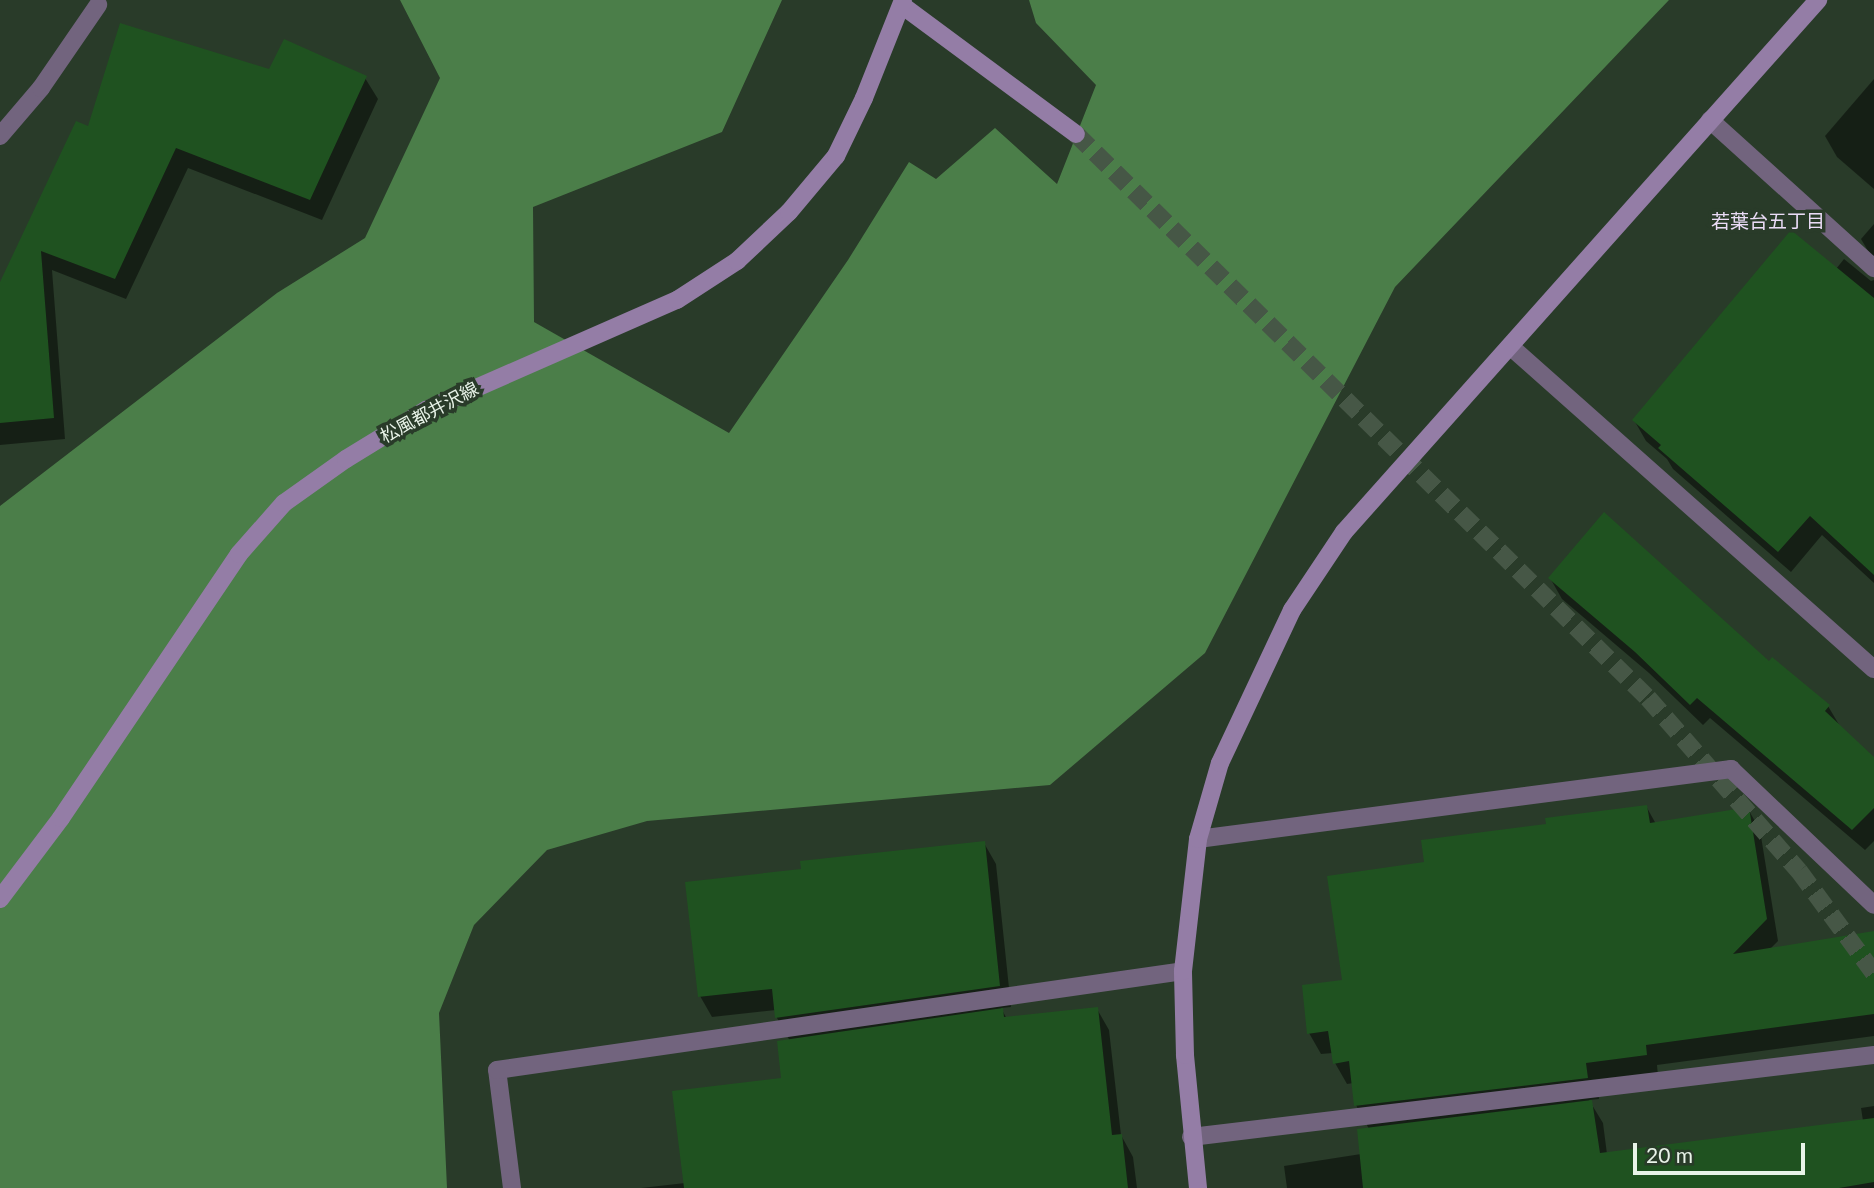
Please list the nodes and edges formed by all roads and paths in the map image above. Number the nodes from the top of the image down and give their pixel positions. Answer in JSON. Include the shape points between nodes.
{"nodes":[{"id":1,"x":1818,"y":0,"type":"edge"},
{"id":2,"x":903,"y":3,"type":"edge"},
{"id":3,"x":98,"y":5,"type":"dead end"},
{"id":4,"x":1710,"y":120,"type":"junction"},
{"id":5,"x":1076,"y":134,"type":"tunnel mouth"},
{"id":6,"x":0,"y":135,"type":"edge"},
{"id":7,"x":1874,"y":268,"type":"edge"},
{"id":8,"x":1511,"y":347,"type":"junction"},
{"id":9,"x":1874,"y":669,"type":"edge"},
{"id":10,"x":1198,"y":839,"type":"junction"},
{"id":11,"x":0,"y":899,"type":"edge"},
{"id":12,"x":1874,"y":905,"type":"edge"},
{"id":13,"x":1183,"y":971,"type":"junction"},
{"id":14,"x":1874,"y":1055,"type":"edge"},
{"id":15,"x":1191,"y":1137,"type":"junction"},
{"id":16,"x":512,"y":1188,"type":"edge"},
{"id":17,"x":1198,"y":1188,"type":"edge"}],
"edges":[{"from":1,"to":4,"type":"street"},
{"from":2,"to":5,"type":"street"},
{"from":2,"to":11,"type":"street","name":"松風都井沢線","via":[[836,156],[789,212],[737,261],[677,300],[426,410],[346,458],[284,503],[239,554],[61,818]]},
{"from":3,"to":6,"type":"street","via":[[41,88]]},
{"from":4,"to":7,"type":"street"},
{"from":4,"to":8,"type":"street"},
{"from":8,"to":9,"type":"street"},
{"from":8,"to":10,"type":"street","via":[[1344,532],[1292,610],[1220,763]]},
{"from":10,"to":12,"type":"street","via":[[1731,769]]},
{"from":10,"to":13,"type":"street"},
{"from":13,"to":15,"type":"street"},
{"from":13,"to":16,"type":"street","via":[[497,1070]]},
{"from":14,"to":15,"type":"street"},
{"from":15,"to":17,"type":"street"}]}
